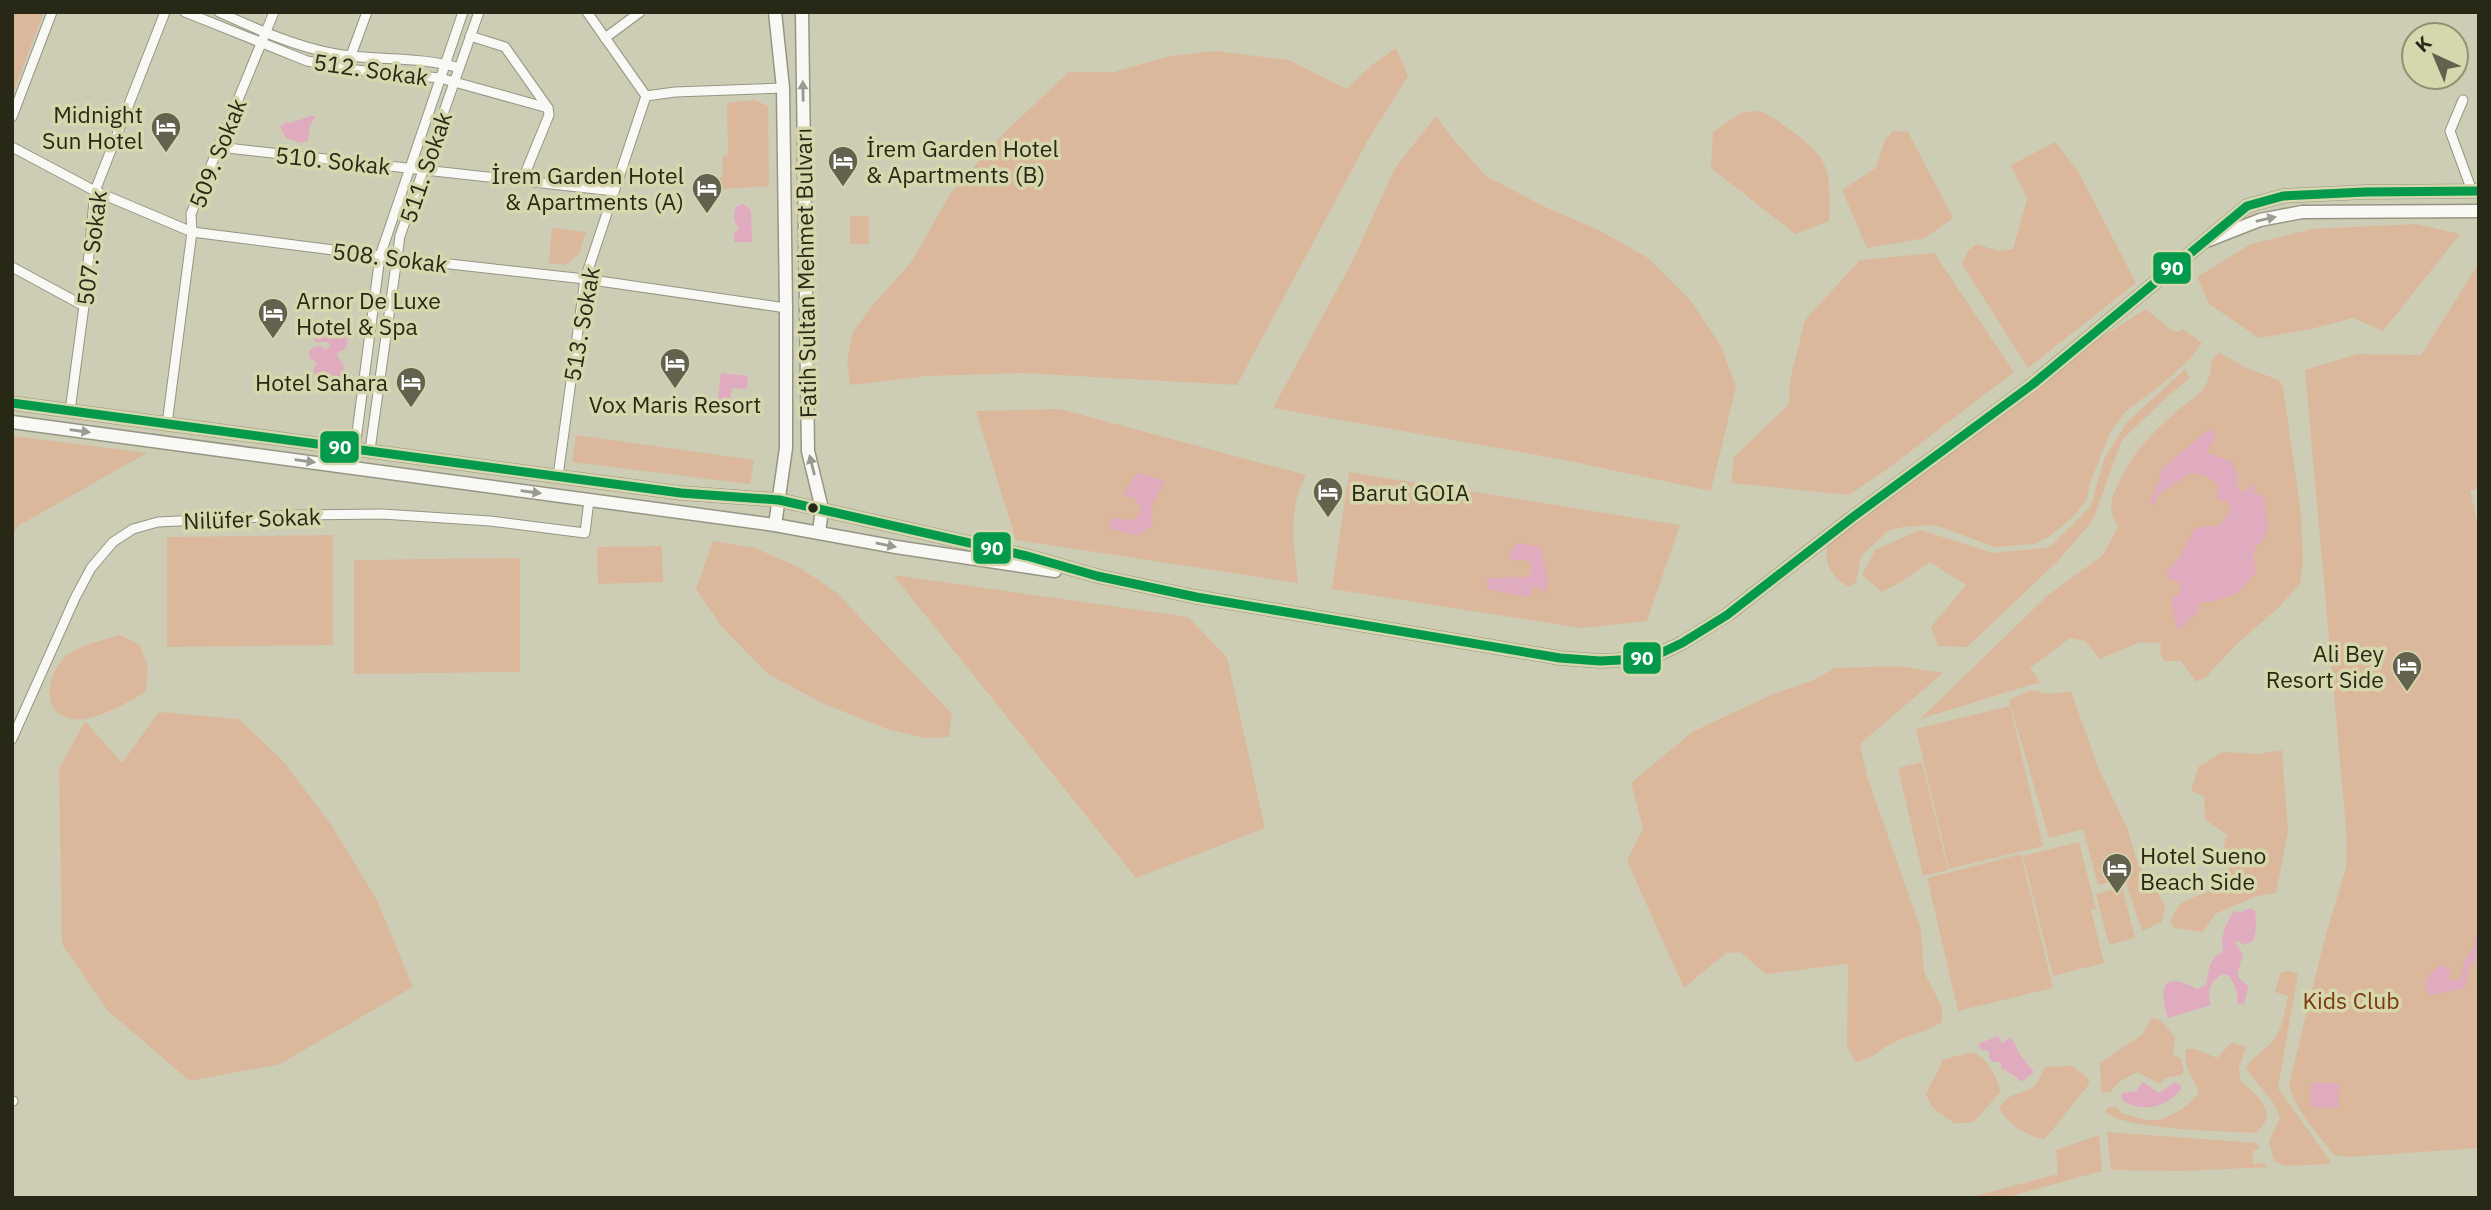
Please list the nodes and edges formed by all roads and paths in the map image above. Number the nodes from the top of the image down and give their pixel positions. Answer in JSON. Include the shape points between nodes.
{"nodes":[{"id":1,"x":52,"y":12,"type":"edge"},
{"id":2,"x":165,"y":12,"type":"edge"},
{"id":3,"x":185,"y":12,"type":"edge"},
{"id":4,"x":219,"y":12,"type":"edge"},
{"id":5,"x":274,"y":12,"type":"edge"},
{"id":6,"x":367,"y":12,"type":"edge"},
{"id":7,"x":463,"y":12,"type":"edge"},
{"id":8,"x":479,"y":12,"type":"edge"},
{"id":9,"x":587,"y":12,"type":"edge"},
{"id":10,"x":640,"y":12,"type":"edge"},
{"id":11,"x":775,"y":12,"type":"edge"},
{"id":12,"x":802,"y":12,"type":"edge"},
{"id":13,"x":266,"y":32,"type":"junction"},
{"id":14,"x":470,"y":36,"type":"junction"},
{"id":15,"x":605,"y":38,"type":"junction"},
{"id":16,"x":261,"y":43,"type":"junction"},
{"id":17,"x":351,"y":56,"type":"junction"},
{"id":18,"x":445,"y":64,"type":"junction"},
{"id":19,"x":459,"y":68,"type":"junction"},
{"id":20,"x":346,"y":69,"type":"junction"},
{"id":21,"x":440,"y":78,"type":"junction"},
{"id":22,"x":454,"y":82,"type":"junction"},
{"id":23,"x":783,"y":88,"type":"junction"},
{"id":24,"x":646,"y":96,"type":"junction"},
{"id":25,"x":2463,"y":100,"type":"dead end"},
{"id":26,"x":548,"y":108,"type":"junction"},
{"id":27,"x":12,"y":117,"type":"edge"},
{"id":28,"x":12,"y":147,"type":"edge"},
{"id":29,"x":218,"y":147,"type":"junction"},
{"id":30,"x":409,"y":169,"type":"junction"},
{"id":31,"x":424,"y":170,"type":"junction"},
{"id":32,"x":522,"y":181,"type":"junction"},
{"id":33,"x":95,"y":191,"type":"junction"},
{"id":34,"x":614,"y":191,"type":"junction"},
{"id":35,"x":2475,"y":191,"type":"edge"},
{"id":36,"x":2479,"y":211,"type":"edge"},
{"id":37,"x":192,"y":232,"type":"junction"},
{"id":38,"x":2203,"y":243,"type":"junction"},
{"id":39,"x":380,"y":256,"type":"junction"},
{"id":40,"x":396,"y":258,"type":"junction"},
{"id":41,"x":12,"y":267,"type":"edge"},
{"id":42,"x":585,"y":279,"type":"junction"},
{"id":43,"x":84,"y":306,"type":"junction"},
{"id":44,"x":786,"y":308,"type":"junction"},
{"id":45,"x":12,"y":403,"type":"edge"},
{"id":46,"x":70,"y":411,"type":"junction"},
{"id":47,"x":12,"y":422,"type":"edge"},
{"id":48,"x":167,"y":425,"type":"junction"},
{"id":49,"x":355,"y":448,"type":"junction"},
{"id":50,"x":370,"y":450,"type":"junction"},
{"id":51,"x":558,"y":476,"type":"junction"},
{"id":52,"x":589,"y":500,"type":"junction"},
{"id":53,"x":779,"y":500,"type":"junction"},
{"id":54,"x":822,"y":509,"type":"junction"},
{"id":55,"x":775,"y":525,"type":"junction"},
{"id":56,"x":820,"y":532,"type":"junction"},
{"id":57,"x":1097,"y":576,"type":"junction"},
{"id":58,"x":12,"y":739,"type":"edge"}],
"edges":[{"from":1,"to":27,"type":"street"},
{"from":2,"to":33,"type":"street","name":"507. Sokak"},
{"from":3,"to":16,"type":"street","name":"512. Sokak"},
{"from":4,"to":13,"type":"street","name":"512. Sokak"},
{"from":5,"to":13,"type":"street","name":"509. Sokak"},
{"from":6,"to":17,"type":"street"},
{"from":7,"to":18,"type":"street","name":"511. Sokak"},
{"from":8,"to":14,"type":"street","name":"511. Sokak"},
{"from":9,"to":15,"type":"street"},
{"from":10,"to":15,"type":"street"},
{"from":11,"to":23,"type":"main road","name":"Fatih Sultan Mehmet Bulvarı"},
{"from":54,"to":12,"type":"main road","name":"Fatih Sultan Mehmet Bulvarı","one_way":true,"via":[[808,451]]},
{"from":13,"to":16,"type":"street","name":"509. Sokak"},
{"from":13,"to":17,"type":"street","name":"512. Sokak","via":[[312,49]]},
{"from":14,"to":19,"type":"street","name":"511. Sokak"},
{"from":14,"to":26,"type":"street","via":[[505,47]]},
{"from":15,"to":24,"type":"street"},
{"from":16,"to":20,"type":"street","name":"512. Sokak","via":[[307,61]]},
{"from":16,"to":29,"type":"street","name":"509. Sokak"},
{"from":17,"to":18,"type":"street","name":"512. Sokak"},
{"from":17,"to":20,"type":"street"},
{"from":18,"to":19,"type":"street","name":"512. Sokak"},
{"from":18,"to":21,"type":"street","name":"511. Sokak"},
{"from":19,"to":22,"type":"street","name":"511. Sokak"},
{"from":20,"to":21,"type":"street","name":"512. Sokak"},
{"from":21,"to":22,"type":"street","name":"512. Sokak"},
{"from":21,"to":30,"type":"street","name":"511. Sokak"},
{"from":22,"to":26,"type":"street","name":"512. Sokak"},
{"from":22,"to":31,"type":"street","name":"511. Sokak"},
{"from":23,"to":24,"type":"street"},
{"from":23,"to":44,"type":"main road","name":"Fatih Sultan Mehmet Bulvarı"},
{"from":24,"to":34,"type":"street","name":"513. Sokak"},
{"from":25,"to":35,"type":"street","via":[[2450,131]]},
{"from":26,"to":32,"type":"street"},
{"from":28,"to":33,"type":"street","name":"508. Sokak"},
{"from":29,"to":30,"type":"street","name":"510. Sokak"},
{"from":29,"to":37,"type":"street","name":"509. Sokak","via":[[191,214]]},
{"from":30,"to":31,"type":"street","name":"510. Sokak"},
{"from":30,"to":39,"type":"street","name":"511. Sokak"},
{"from":31,"to":32,"type":"street","name":"510. Sokak"},
{"from":31,"to":40,"type":"street","name":"511. Sokak"},
{"from":32,"to":34,"type":"street","name":"510. Sokak"},
{"from":33,"to":37,"type":"street","name":"508. Sokak"},
{"from":33,"to":43,"type":"street","name":"507. Sokak"},
{"from":34,"to":42,"type":"street","name":"513. Sokak"},
{"from":35,"to":38,"type":"main road","via":[[2283,196],[2247,206]]},
{"from":38,"to":36,"type":"main road","one_way":true,"via":[[2260,220],[2302,212]]},
{"from":37,"to":39,"type":"street","name":"508. Sokak"},
{"from":37,"to":48,"type":"street","name":"509. Sokak"},
{"from":38,"to":57,"type":"main road","via":[[2033,384],[1727,614],[1661,653],[1600,661],[1560,658]]},
{"from":39,"to":40,"type":"street","name":"508. Sokak"},
{"from":39,"to":49,"type":"street","name":"511. Sokak"},
{"from":40,"to":42,"type":"street","name":"508. Sokak"},
{"from":40,"to":50,"type":"street","name":"511. Sokak"},
{"from":41,"to":43,"type":"street"},
{"from":42,"to":44,"type":"street","name":"508. Sokak"},
{"from":42,"to":51,"type":"street","name":"513. Sokak"},
{"from":43,"to":46,"type":"street","name":"507. Sokak"},
{"from":44,"to":53,"type":"main road","name":"Fatih Sultan Mehmet Bulvarı","via":[[786,448]]},
{"from":45,"to":46,"type":"main road"},
{"from":46,"to":48,"type":"main road"},
{"from":47,"to":52,"type":"main road","one_way":true},
{"from":48,"to":49,"type":"main road"},
{"from":49,"to":50,"type":"main road"},
{"from":50,"to":51,"type":"main road"},
{"from":51,"to":53,"type":"main road","via":[[681,493]]},
{"from":52,"to":55,"type":"main road"},
{"from":52,"to":58,"type":"street","name":"Nilüfer Sokak","via":[[585,533],[382,514],[158,522],[133,529],[113,542],[91,568]]},
{"from":53,"to":54,"type":"main road"},
{"from":53,"to":55,"type":"main road","name":"Fatih Sultan Mehmet Bulvarı"},
{"from":54,"to":56,"type":"main road","name":"Fatih Sultan Mehmet Bulvarı"},
{"from":54,"to":57,"type":"main road"},
{"from":55,"to":56,"type":"main road"},
{"from":56,"to":57,"type":"main road","one_way":true}]}
